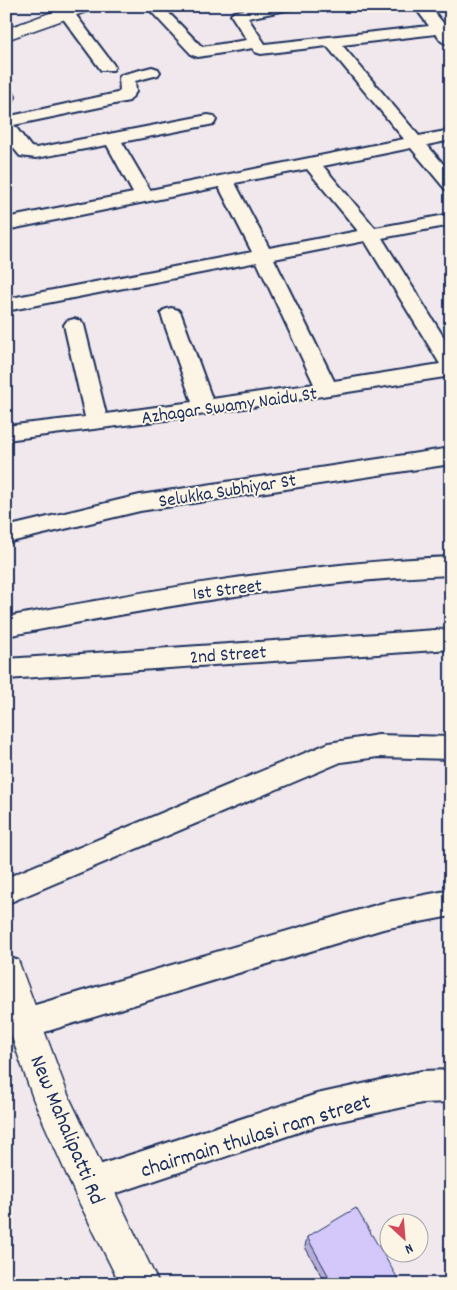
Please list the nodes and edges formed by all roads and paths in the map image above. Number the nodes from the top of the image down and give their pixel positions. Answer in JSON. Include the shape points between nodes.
{"nodes":[{"id":1,"x":85,"y":6,"type":"edge"},
{"id":2,"x":153,"y":6,"type":"edge"},
{"id":3,"x":286,"y":6,"type":"edge"},
{"id":4,"x":421,"y":6,"type":"edge"},
{"id":5,"x":67,"y":13,"type":"junction"},
{"id":6,"x":446,"y":29,"type":"edge"},
{"id":7,"x":6,"y":34,"type":"edge"},
{"id":8,"x":331,"y":41,"type":"junction"},
{"id":9,"x":451,"y":42,"type":"edge"},
{"id":10,"x":257,"y":43,"type":"junction"},
{"id":11,"x":107,"y":67,"type":"dead end"},
{"id":12,"x":152,"y":72,"type":"dead end"},
{"id":13,"x":208,"y":120,"type":"dead end"},
{"id":14,"x":6,"y":122,"type":"edge"},
{"id":15,"x":6,"y":126,"type":"edge"},
{"id":16,"x":451,"y":135,"type":"edge"},
{"id":17,"x":112,"y":139,"type":"junction"},
{"id":18,"x":415,"y":142,"type":"junction"},
{"id":19,"x":311,"y":162,"type":"junction"},
{"id":20,"x":224,"y":179,"type":"junction"},
{"id":21,"x":451,"y":185,"type":"edge"},
{"id":22,"x":144,"y":196,"type":"junction"},
{"id":23,"x":444,"y":220,"type":"edge"},
{"id":24,"x":6,"y":224,"type":"edge"},
{"id":25,"x":370,"y":234,"type":"junction"},
{"id":26,"x":451,"y":238,"type":"edge"},
{"id":27,"x":263,"y":255,"type":"junction"},
{"id":28,"x":6,"y":304,"type":"edge"},
{"id":29,"x":170,"y":314,"type":"dead end"},
{"id":30,"x":74,"y":325,"type":"dead end"},
{"id":31,"x":451,"y":368,"type":"edge"},
{"id":32,"x":327,"y":389,"type":"junction"},
{"id":33,"x":204,"y":406,"type":"junction"},
{"id":34,"x":97,"y":423,"type":"junction"},
{"id":35,"x":6,"y":432,"type":"edge"},
{"id":36,"x":451,"y":456,"type":"edge"},
{"id":37,"x":6,"y":535,"type":"edge"},
{"id":38,"x":451,"y":566,"type":"edge"},
{"id":39,"x":6,"y":627,"type":"edge"},
{"id":40,"x":451,"y":639,"type":"edge"},
{"id":41,"x":6,"y":669,"type":"edge"},
{"id":42,"x":451,"y":748,"type":"edge"},
{"id":43,"x":6,"y":891,"type":"edge"},
{"id":44,"x":451,"y":903,"type":"edge"},
{"id":45,"x":6,"y":971,"type":"edge"},
{"id":46,"x":24,"y":1023,"type":"junction"},
{"id":47,"x":451,"y":1086,"type":"edge"},
{"id":48,"x":90,"y":1185,"type":"junction"},
{"id":49,"x":140,"y":1284,"type":"edge"}],
"edges":[{"from":1,"to":5,"type":"street"},
{"from":2,"to":10,"type":"street","via":[[198,52]]},
{"from":3,"to":10,"type":"street","via":[[239,15]]},
{"from":4,"to":6,"type":"street"},
{"from":5,"to":7,"type":"street"},
{"from":5,"to":11,"type":"street"},
{"from":6,"to":8,"type":"street"},
{"from":6,"to":9,"type":"street"},
{"from":8,"to":10,"type":"street","via":[[261,49]]},
{"from":8,"to":18,"type":"street"},
{"from":12,"to":14,"type":"street","via":[[127,78],[128,92],[123,97]]},
{"from":13,"to":17,"type":"street"},
{"from":15,"to":17,"type":"street","via":[[23,149],[31,153]]},
{"from":16,"to":18,"type":"street"},
{"from":17,"to":22,"type":"street"},
{"from":18,"to":19,"type":"street"},
{"from":18,"to":21,"type":"street"},
{"from":19,"to":20,"type":"street"},
{"from":19,"to":25,"type":"street"},
{"from":20,"to":22,"type":"street"},
{"from":20,"to":27,"type":"street"},
{"from":22,"to":24,"type":"street"},
{"from":23,"to":25,"type":"street"},
{"from":23,"to":26,"type":"street"},
{"from":25,"to":27,"type":"street"},
{"from":25,"to":31,"type":"street"},
{"from":27,"to":28,"type":"street"},
{"from":27,"to":32,"type":"street"},
{"from":29,"to":33,"type":"street"},
{"from":30,"to":34,"type":"street"},
{"from":31,"to":32,"type":"street","name":"Azhagar Swamy Naidu St"},
{"from":32,"to":33,"type":"street","name":"Azhagar Swamy Naidu St"},
{"from":33,"to":34,"type":"street","name":"Azhagar Swamy Naidu St"},
{"from":34,"to":35,"type":"street","name":"Azhagar Swamy Naidu St"},
{"from":36,"to":37,"type":"street","name":"Selukka Subhiyar St","via":[[140,503]]},
{"from":38,"to":39,"type":"street","name":"1st Street","via":[[398,568],[172,595]]},
{"from":40,"to":41,"type":"street","name":"2nd Street"},
{"from":42,"to":43,"type":"street","via":[[378,746],[338,751]]},
{"from":44,"to":46,"type":"street","via":[[383,916]]},
{"from":45,"to":46,"type":"street","name":"New Mahalipatti Rd"},
{"from":46,"to":48,"type":"street","name":"New Mahalipatti Rd","via":[[52,1101]]},
{"from":47,"to":48,"type":"street","name":"chairmain thulasi ram street","via":[[422,1087],[317,1110]]},
{"from":48,"to":49,"type":"street","name":"New Mahalipatti Rd"}]}
